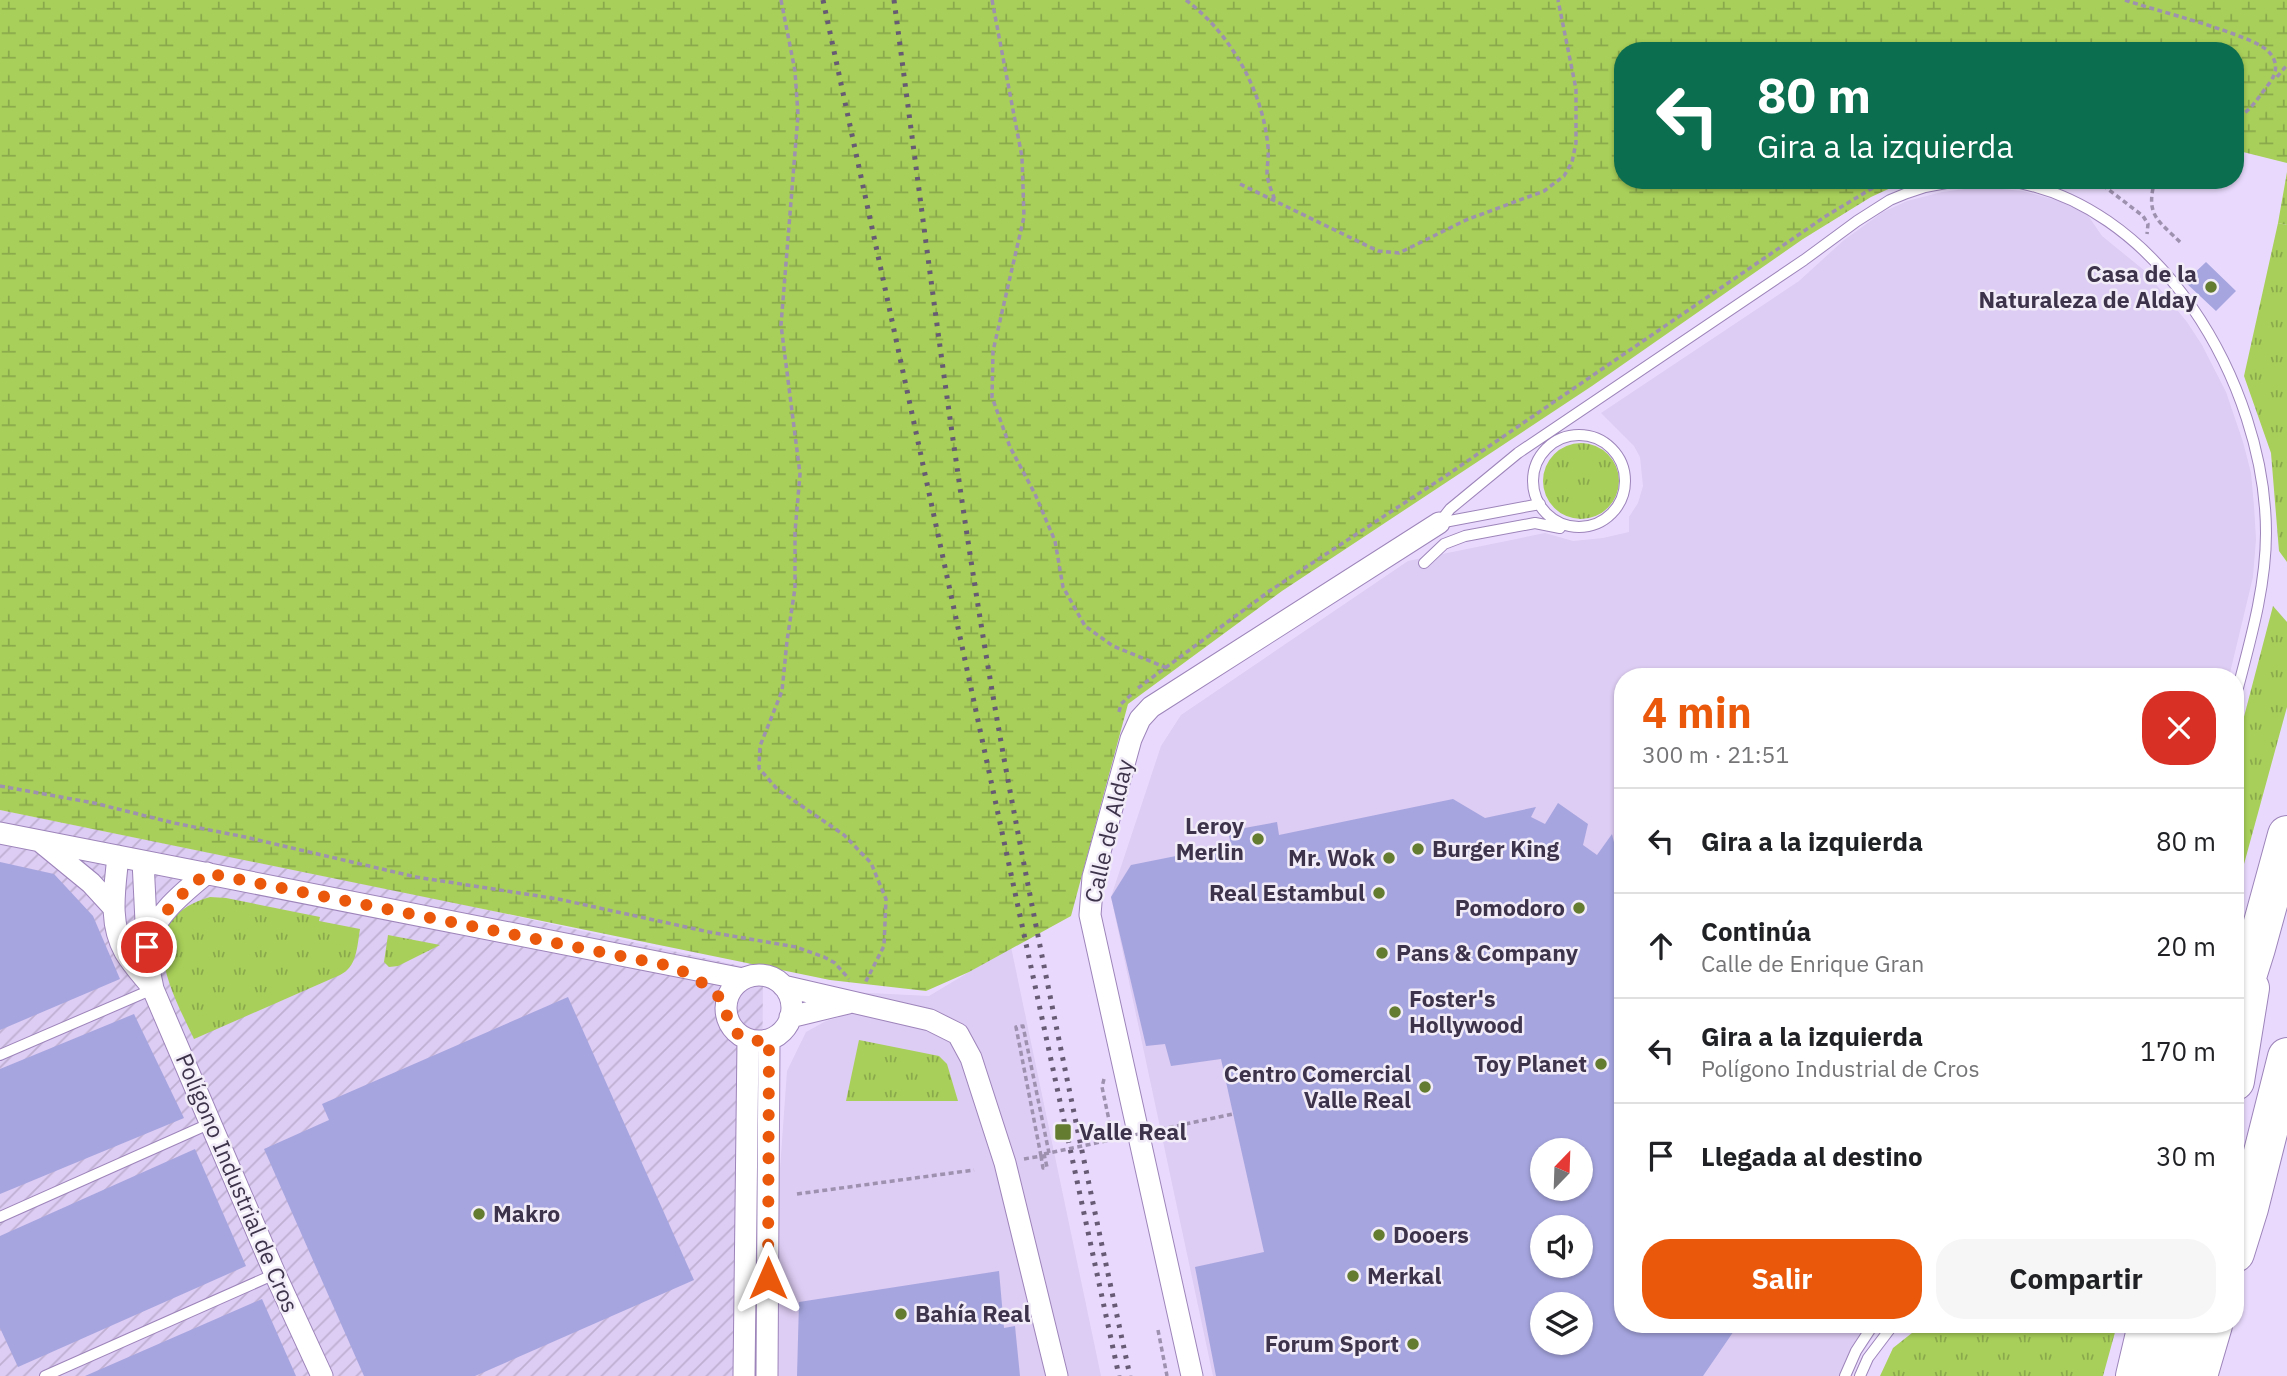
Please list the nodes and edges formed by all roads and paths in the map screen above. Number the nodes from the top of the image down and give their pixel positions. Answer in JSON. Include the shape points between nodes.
{"nodes":[{"id":1,"x":781,"y":0,"type":"edge"},
{"id":2,"x":992,"y":0,"type":"edge"},
{"id":3,"x":1186,"y":0,"type":"edge"},
{"id":4,"x":1558,"y":0,"type":"edge"},
{"id":5,"x":2125,"y":0,"type":"edge"},
{"id":6,"x":2287,"y":65,"type":"edge"},
{"id":7,"x":2261,"y":95,"type":"junction"},
{"id":8,"x":2244,"y":112,"type":"edge"},
{"id":9,"x":1240,"y":184,"type":"dead end"},
{"id":10,"x":1871,"y":189,"type":"edge"},
{"id":11,"x":1920,"y":189,"type":"edge"},
{"id":12,"x":2040,"y":189,"type":"edge"},
{"id":13,"x":2108,"y":189,"type":"edge"},
{"id":14,"x":2153,"y":189,"type":"edge"},
{"id":15,"x":1275,"y":200,"type":"junction"},
{"id":16,"x":2146,"y":236,"type":"dead end"},
{"id":17,"x":2182,"y":244,"type":"dead end"},
{"id":18,"x":1554,"y":442,"type":"junction"},
{"id":19,"x":1518,"y":453,"type":"junction"},
{"id":20,"x":1540,"y":504,"type":"junction"},
{"id":21,"x":1439,"y":523,"type":"junction"},
{"id":22,"x":1577,"y":527,"type":"junction"},
{"id":23,"x":1424,"y":564,"type":"dead end"},
{"id":24,"x":1167,"y":668,"type":"junction"},
{"id":25,"x":2242,"y":668,"type":"edge"},
{"id":26,"x":1118,"y":715,"type":"dead end"},
{"id":27,"x":0,"y":786,"type":"edge"},
{"id":28,"x":0,"y":833,"type":"edge"},
{"id":29,"x":2287,"y":835,"type":"edge"},
{"id":30,"x":40,"y":841,"type":"junction"},
{"id":31,"x":118,"y":856,"type":"junction"},
{"id":32,"x":142,"y":861,"type":"junction"},
{"id":33,"x":207,"y":873,"type":"junction"},
{"id":34,"x":113,"y":907,"type":"junction"},
{"id":35,"x":147,"y":947,"type":"junction"},
{"id":36,"x":2256,"y":948,"type":"junction"},
{"id":37,"x":675,"y":967,"type":"junction"},
{"id":38,"x":743,"y":979,"type":"junction"},
{"id":39,"x":864,"y":985,"type":"dead end"},
{"id":40,"x":783,"y":986,"type":"junction"},
{"id":41,"x":2244,"y":986,"type":"edge"},
{"id":42,"x":153,"y":989,"type":"junction"},
{"id":43,"x":851,"y":993,"type":"junction"},
{"id":44,"x":725,"y":1005,"type":"junction"},
{"id":45,"x":790,"y":1017,"type":"junction"},
{"id":46,"x":2244,"y":1024,"type":"edge"},
{"id":47,"x":748,"y":1040,"type":"junction"},
{"id":48,"x":769,"y":1040,"type":"junction"},
{"id":49,"x":0,"y":1055,"type":"edge"},
{"id":50,"x":2287,"y":1057,"type":"edge"},
{"id":51,"x":1104,"y":1078,"type":"dead end"},
{"id":52,"x":1233,"y":1114,"type":"dead end"},
{"id":53,"x":211,"y":1123,"type":"junction"},
{"id":54,"x":1115,"y":1140,"type":"junction"},
{"id":55,"x":1042,"y":1155,"type":"junction"},
{"id":56,"x":974,"y":1170,"type":"dead end"},
{"id":57,"x":797,"y":1194,"type":"dead end"},
{"id":58,"x":2249,"y":1208,"type":"junction"},
{"id":59,"x":0,"y":1217,"type":"edge"},
{"id":60,"x":2244,"y":1224,"type":"edge"},
{"id":61,"x":2244,"y":1234,"type":"edge"},
{"id":62,"x":275,"y":1274,"type":"junction"},
{"id":63,"x":1157,"y":1326,"type":"dead end"},
{"id":64,"x":1868,"y":1333,"type":"edge"},
{"id":65,"x":1887,"y":1333,"type":"edge"},
{"id":66,"x":2137,"y":1333,"type":"edge"},
{"id":67,"x":2144,"y":1333,"type":"edge"},
{"id":68,"x":2175,"y":1333,"type":"edge"},
{"id":69,"x":2211,"y":1333,"type":"edge"},
{"id":70,"x":2225,"y":1333,"type":"edge"},
{"id":71,"x":2130,"y":1370,"type":"edge"},
{"id":72,"x":45,"y":1376,"type":"edge"},
{"id":73,"x":323,"y":1376,"type":"edge"},
{"id":74,"x":744,"y":1376,"type":"edge"},
{"id":75,"x":767,"y":1376,"type":"edge"},
{"id":76,"x":1057,"y":1376,"type":"edge"},
{"id":77,"x":1167,"y":1376,"type":"edge"},
{"id":78,"x":1192,"y":1376,"type":"edge"},
{"id":79,"x":1845,"y":1376,"type":"edge"},
{"id":80,"x":1860,"y":1376,"type":"edge"},
{"id":81,"x":2164,"y":1376,"type":"edge"},
{"id":82,"x":2198,"y":1376,"type":"edge"},
{"id":83,"x":2217,"y":1376,"type":"edge"}],
"edges":[{"from":1,"to":39,"type":"path","via":[[798,115],[781,325],[800,474],[795,587],[782,691],[760,746],[759,768],[777,789],[844,835],[871,863],[886,900],[884,946]]},
{"from":2,"to":24,"type":"path","via":[[1023,157],[1024,217],[993,351],[992,397],[1010,447],[1055,541],[1063,587],[1085,626],[1113,646]]},
{"from":3,"to":15,"type":"path","via":[[1234,50],[1260,107],[1268,147],[1267,175]]},
{"from":4,"to":15,"type":"path","via":[[1576,89],[1576,143],[1564,176],[1544,191],[1466,220],[1399,253],[1378,251]]},
{"from":5,"to":7,"type":"path","via":[[2247,39],[2267,50],[2276,76]]},
{"from":6,"to":7,"type":"path"},
{"from":7,"to":8,"type":"path"},
{"from":9,"to":15,"type":"path"},
{"from":10,"to":24,"type":"path","via":[[1271,590]]},
{"from":11,"to":19,"type":"lane","via":[[1877,208]]},
{"from":12,"to":25,"type":"lane","via":[[2090,211],[2129,236],[2171,279],[2234,384],[2258,457],[2266,531],[2259,598]]},
{"from":13,"to":16,"type":"path","via":[[2143,216],[2148,224]]},
{"from":14,"to":17,"type":"path","via":[[2154,216]]},
{"from":18,"to":19,"type":"lane"},
{"from":18,"to":20,"type":"lane","via":[[1535,467],[1533,482]]},
{"from":18,"to":22,"type":"lane","via":[[1571,436],[1599,439],[1614,450],[1623,466],[1624,494],[1615,511],[1594,525]]},
{"from":19,"to":21,"type":"lane"},
{"from":20,"to":21,"type":"lane"},
{"from":20,"to":22,"type":"lane","via":[[1553,519]]},
{"from":21,"to":78,"type":"street","name":"Calle de Alday","via":[[1151,707],[1131,739],[1093,877],[1090,915]]},
{"from":22,"to":23,"type":"lane","via":[[1535,523],[1465,536],[1444,544]]},
{"from":24,"to":26,"type":"path","via":[[1121,704]]},
{"from":27,"to":43,"type":"path","via":[[416,877],[558,899],[796,947],[835,963]]},
{"from":28,"to":30,"type":"street"},
{"from":29,"to":36,"type":"highway"},
{"from":30,"to":31,"type":"street"},
{"from":30,"to":34,"type":"street","via":[[92,883]]},
{"from":31,"to":32,"type":"street"},
{"from":31,"to":34,"type":"street","name":"Polígono Industrial de Cros"},
{"from":32,"to":33,"type":"street"},
{"from":32,"to":35,"type":"street","name":"Polígono Industrial de Cros"},
{"from":33,"to":35,"type":"street","via":[[171,903]]},
{"from":33,"to":37,"type":"street"},
{"from":34,"to":42,"type":"street","name":"Polígono Industrial de Cros","via":[[125,953]]},
{"from":35,"to":42,"type":"street","name":"Polígono Industrial de Cros"},
{"from":36,"to":41,"type":"highway"},
{"from":36,"to":46,"type":"highway"},
{"from":37,"to":38,"type":"street"},
{"from":37,"to":44,"type":"street","via":[[707,986]]},
{"from":38,"to":40,"type":"street","via":[[764,976]]},
{"from":38,"to":44,"type":"street"},
{"from":40,"to":43,"type":"street"},
{"from":40,"to":45,"type":"street","via":[[793,1005]]},
{"from":42,"to":49,"type":"lane"},
{"from":42,"to":53,"type":"street","name":"Polígono Industrial de Cros"},
{"from":43,"to":45,"type":"street"},
{"from":43,"to":76,"type":"street","via":[[930,1020],[958,1034],[966,1046],[1005,1163]]},
{"from":44,"to":47,"type":"street","via":[[731,1026]]},
{"from":45,"to":48,"type":"street","via":[[786,1027]]},
{"from":47,"to":48,"type":"street"},
{"from":47,"to":74,"type":"street"},
{"from":48,"to":75,"type":"street"},
{"from":50,"to":58,"type":"highway"},
{"from":51,"to":54,"type":"path","via":[[1102,1087]]},
{"from":52,"to":54,"type":"path","bridge":true},
{"from":53,"to":59,"type":"lane"},
{"from":53,"to":62,"type":"street","name":"Polígono Industrial de Cros"},
{"from":54,"to":55,"type":"path","bridge":true},
{"from":55,"to":55,"type":"path","via":[[1016,1027],[1024,1026]]},
{"from":56,"to":57,"type":"path"},
{"from":58,"to":60,"type":"highway"},
{"from":58,"to":61,"type":"highway"},
{"from":62,"to":72,"type":"lane"},
{"from":62,"to":73,"type":"street","name":"Polígono Industrial de Cros"},
{"from":63,"to":77,"type":"path"},
{"from":64,"to":79,"type":"lane"},
{"from":65,"to":80,"type":"lane"},
{"from":66,"to":71,"type":"lane"},
{"from":67,"to":71,"type":"highway"},
{"from":68,"to":81,"type":"highway"},
{"from":69,"to":82,"type":"highway"},
{"from":70,"to":83,"type":"highway"}]}
